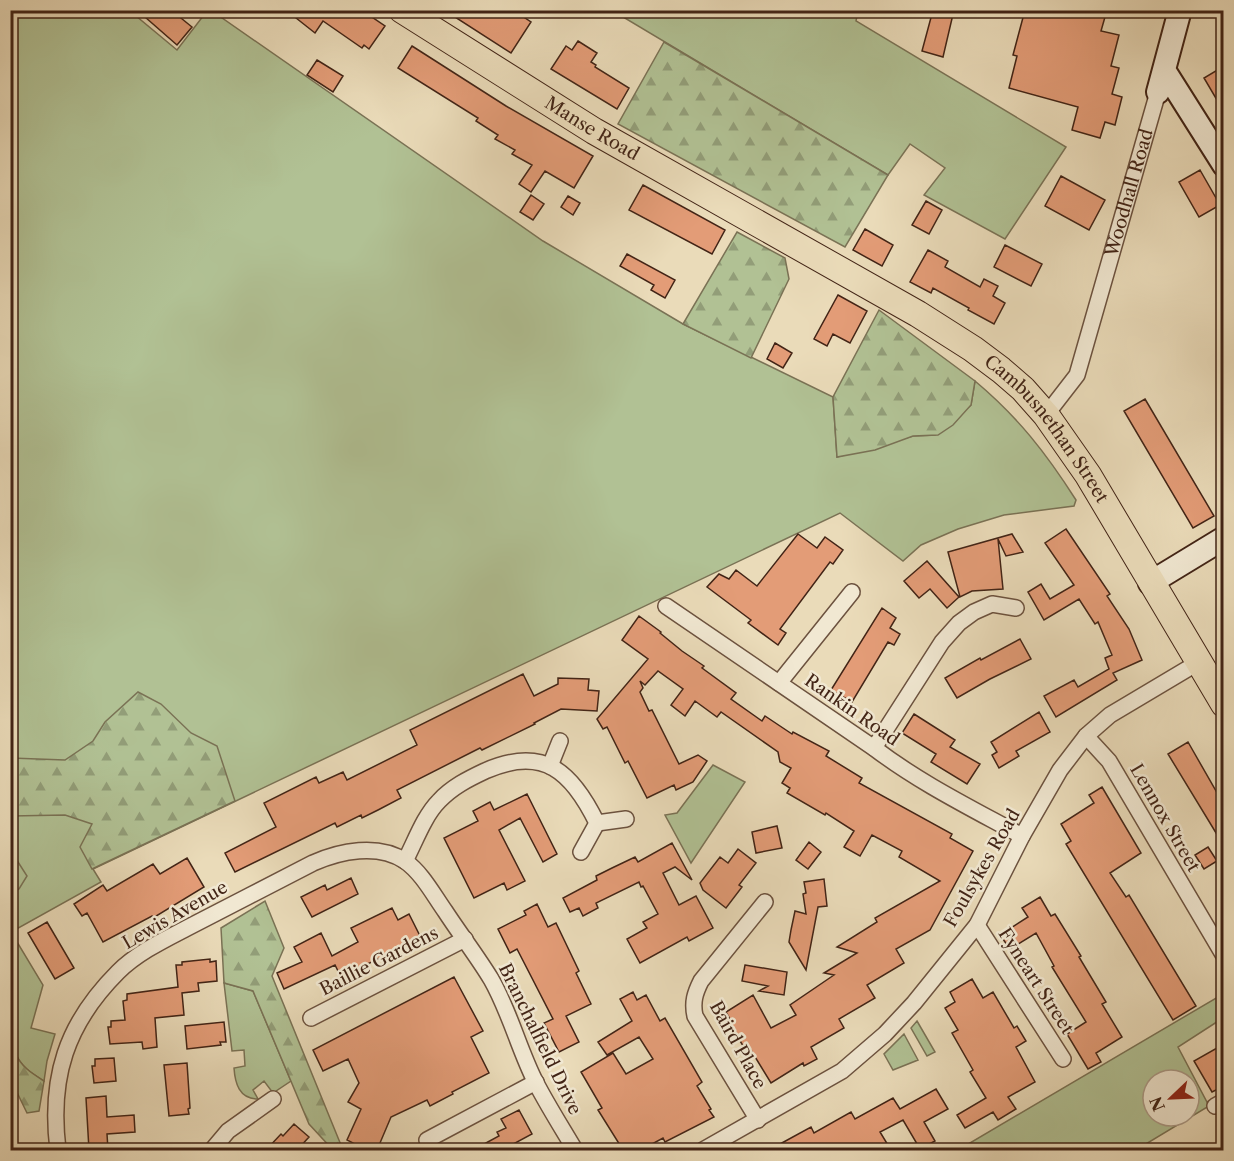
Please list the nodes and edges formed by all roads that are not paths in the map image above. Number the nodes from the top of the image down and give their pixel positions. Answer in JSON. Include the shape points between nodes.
{"nodes":[{"id":1,"x":402,"y":10,"type":"edge"},
{"id":2,"x":1180,"y":10,"type":"edge"},
{"id":3,"x":1161,"y":81,"type":"junction"},
{"id":4,"x":1224,"y":165,"type":"edge"},
{"id":5,"x":784,"y":239,"type":"joint"},
{"id":6,"x":1046,"y":415,"type":"junction"},
{"id":7,"x":1224,"y":538,"type":"edge"},
{"id":8,"x":1150,"y":583,"type":"junction"},
{"id":9,"x":852,"y":592,"type":"dead end"},
{"id":10,"x":666,"y":606,"type":"dead end"},
{"id":11,"x":1016,"y":608,"type":"dead end"},
{"id":12,"x":1199,"y":662,"type":"junction"},
{"id":13,"x":779,"y":683,"type":"junction"},
{"id":14,"x":1224,"y":704,"type":"edge"},
{"id":15,"x":1086,"y":736,"type":"junction"},
{"id":16,"x":560,"y":741,"type":"dead end"},
{"id":17,"x":874,"y":748,"type":"junction"},
{"id":18,"x":550,"y":766,"type":"junction"},
{"id":19,"x":626,"y":819,"type":"dead end"},
{"id":20,"x":597,"y":823,"type":"junction"},
{"id":21,"x":1022,"y":836,"type":"junction"},
{"id":22,"x":580,"y":852,"type":"dead end"},
{"id":23,"x":405,"y":861,"type":"junction"},
{"id":24,"x":765,"y":902,"type":"dead end"},
{"id":25,"x":976,"y":924,"type":"junction"},
{"id":26,"x":465,"y":939,"type":"junction"},
{"id":27,"x":1224,"y":956,"type":"edge"},
{"id":28,"x":311,"y":1018,"type":"dead end"},
{"id":29,"x":1063,"y":1059,"type":"dead end"},
{"id":30,"x":536,"y":1082,"type":"junction"},
{"id":31,"x":273,"y":1099,"type":"dead end"},
{"id":32,"x":758,"y":1120,"type":"junction"},
{"id":33,"x":427,"y":1140,"type":"dead end"},
{"id":34,"x":58,"y":1150,"type":"edge"},
{"id":35,"x":212,"y":1150,"type":"edge"},
{"id":36,"x":575,"y":1150,"type":"edge"},
{"id":37,"x":703,"y":1150,"type":"edge"}],
"edges":[{"from":1,"to":5,"type":"main road","name":"Manse Road","via":[[594,131]]},
{"from":2,"to":3,"type":"street","name":"Woodhall Road"},
{"from":3,"to":4,"type":"street"},
{"from":3,"to":6,"type":"street","name":"Woodhall Road","via":[[1077,375]]},
{"from":5,"to":6,"type":"main road","name":"Cambusnethan Street","via":[[973,349],[1023,389]]},
{"from":6,"to":8,"type":"main road","name":"Cambusnethan Street","via":[[1098,491]]},
{"from":7,"to":8,"type":"street"},
{"from":8,"to":12,"type":"main road","name":"Cambusnethan Street"},
{"from":9,"to":13,"type":"street"},
{"from":10,"to":13,"type":"street","name":"Rankin Road"},
{"from":11,"to":17,"type":"street","via":[[992,604],[955,627]]},
{"from":12,"to":14,"type":"main road","name":"Cambusnethan Street"},
{"from":12,"to":15,"type":"street","name":"Foulsykes Road","via":[[1110,715]]},
{"from":13,"to":17,"type":"street","name":"Rankin Road"},
{"from":15,"to":21,"type":"street","name":"Foulsykes Road","via":[[1060,770]]},
{"from":15,"to":27,"type":"street","name":"Lennox Street","via":[[1109,761]]},
{"from":16,"to":18,"type":"street"},
{"from":17,"to":21,"type":"street","name":"Rankin Road","via":[[901,769]]},
{"from":18,"to":20,"type":"street","via":[[579,790]]},
{"from":18,"to":23,"type":"street","via":[[520,760],[501,764],[458,784],[437,802]]},
{"from":19,"to":20,"type":"street"},
{"from":20,"to":22,"type":"street"},
{"from":21,"to":25,"type":"street","name":"Foulsykes Road"},
{"from":23,"to":26,"type":"street","name":"Branchalfield Drive"},
{"from":23,"to":34,"type":"street","name":"Lewis Avenue","via":[[367,851],[332,855],[154,945],[119,970],[78,1023],[65,1051],[56,1102]]},
{"from":24,"to":32,"type":"street","name":"Baird Place","via":[[701,981],[693,1005],[695,1016]]},
{"from":25,"to":29,"type":"street","name":"Fyneart Street"},
{"from":25,"to":32,"type":"street","name":"Foulsykes Road","via":[[885,1034],[842,1071]]},
{"from":26,"to":28,"type":"street","name":"Baillie Gardens"},
{"from":26,"to":30,"type":"street","name":"Branchalfield Drive","via":[[492,981]]},
{"from":30,"to":33,"type":"street"},
{"from":30,"to":36,"type":"street","name":"Branchalfield Drive"},
{"from":31,"to":35,"type":"street","via":[[228,1131]]},
{"from":32,"to":37,"type":"street","name":"Foulsykes Road"}]}
